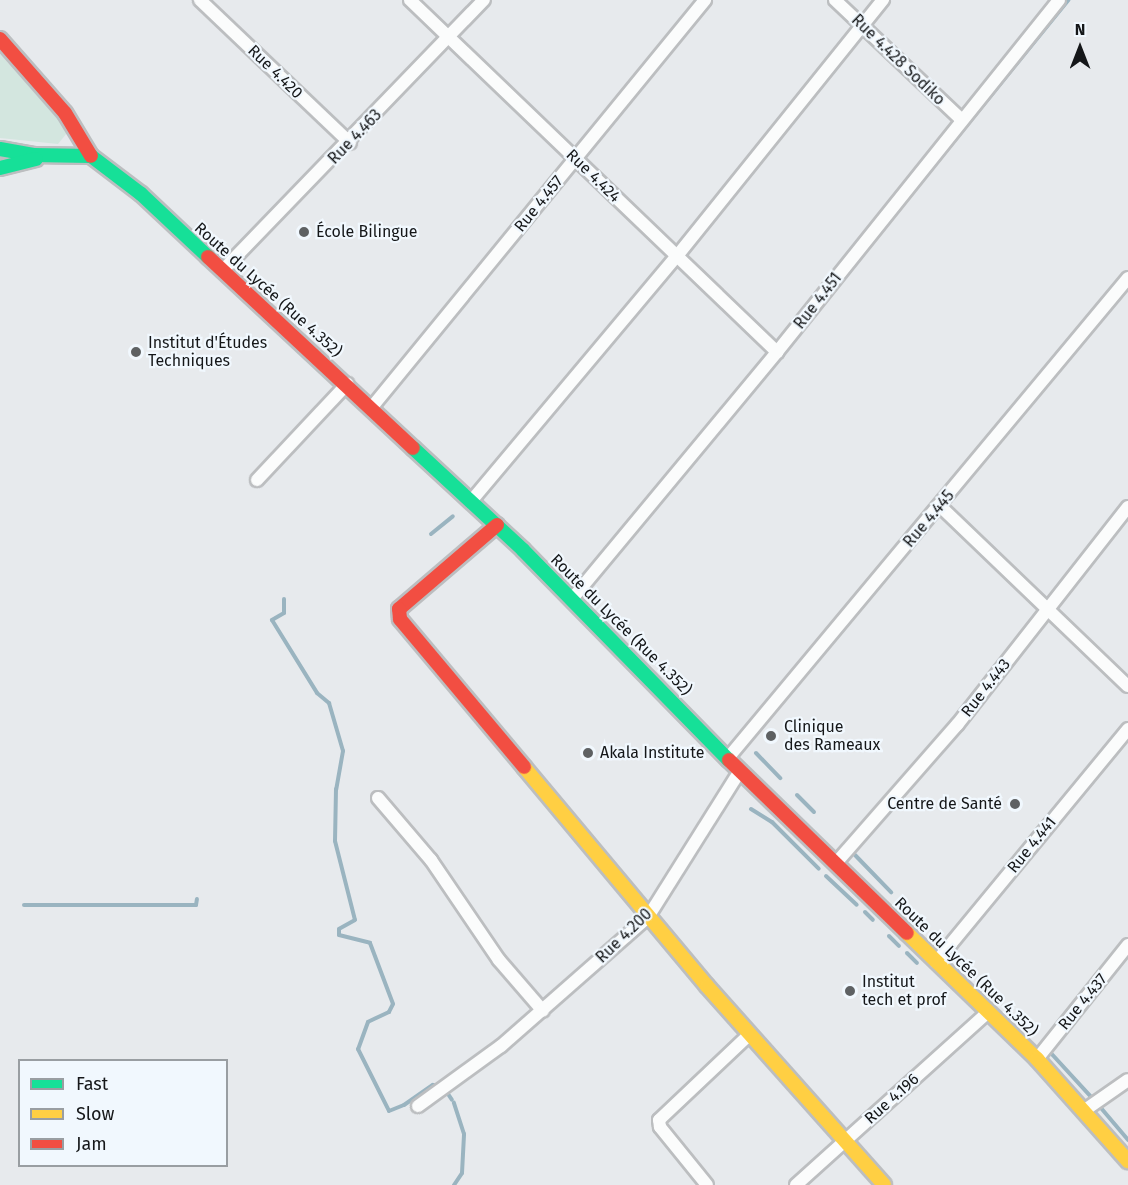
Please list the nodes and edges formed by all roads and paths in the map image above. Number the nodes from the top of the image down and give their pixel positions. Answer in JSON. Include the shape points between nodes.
{"nodes":[{"id":1,"x":200,"y":0,"type":"edge"},
{"id":2,"x":410,"y":0,"type":"edge"},
{"id":3,"x":484,"y":0,"type":"edge"},
{"id":4,"x":705,"y":0,"type":"edge"},
{"id":5,"x":835,"y":0,"type":"edge"},
{"id":6,"x":884,"y":0,"type":"edge"},
{"id":7,"x":1059,"y":0,"type":"edge"},
{"id":8,"x":862,"y":26,"type":"junction"},
{"id":9,"x":448,"y":37,"type":"junction"},
{"id":10,"x":0,"y":39,"type":"edge"},
{"id":11,"x":961,"y":119,"type":"junction"},
{"id":12,"x":350,"y":143,"type":"junction"},
{"id":13,"x":0,"y":149,"type":"edge"},
{"id":14,"x":60,"y":153,"type":"junction"},
{"id":15,"x":91,"y":156,"type":"junction"},
{"id":16,"x":576,"y":159,"type":"junction"},
{"id":17,"x":0,"y":168,"type":"edge"},
{"id":18,"x":677,"y":256,"type":"junction"},
{"id":19,"x":222,"y":271,"type":"junction"},
{"id":20,"x":1127,"y":282,"type":"edge"},
{"id":21,"x":777,"y":352,"type":"junction"},
{"id":22,"x":347,"y":384,"type":"junction"},
{"id":23,"x":372,"y":407,"type":"junction"},
{"id":24,"x":256,"y":480,"type":"dead end"},
{"id":25,"x":472,"y":500,"type":"junction"},
{"id":26,"x":940,"y":506,"type":"junction"},
{"id":27,"x":1128,"y":507,"type":"edge"},
{"id":28,"x":497,"y":525,"type":"junction"},
{"id":29,"x":572,"y":599,"type":"junction"},
{"id":30,"x":1048,"y":608,"type":"junction"},
{"id":31,"x":1128,"y":686,"type":"edge"},
{"id":32,"x":1128,"y":729,"type":"edge"},
{"id":33,"x":728,"y":758,"type":"junction"},
{"id":34,"x":740,"y":771,"type":"junction"},
{"id":35,"x":378,"y":798,"type":"dead end"},
{"id":36,"x":836,"y":863,"type":"junction"},
{"id":37,"x":648,"y":917,"type":"junction"},
{"id":38,"x":1128,"y":945,"type":"edge"},
{"id":39,"x":936,"y":962,"type":"junction"},
{"id":40,"x":543,"y":1011,"type":"junction"},
{"id":41,"x":988,"y":1012,"type":"junction"},
{"id":42,"x":750,"y":1034,"type":"junction"},
{"id":43,"x":1037,"y":1059,"type":"junction"},
{"id":44,"x":1128,"y":1080,"type":"edge"},
{"id":45,"x":418,"y":1106,"type":"dead end"},
{"id":46,"x":1085,"y":1110,"type":"junction"},
{"id":47,"x":846,"y":1142,"type":"junction"},
{"id":48,"x":1128,"y":1161,"type":"edge"},
{"id":49,"x":707,"y":1185,"type":"edge"},
{"id":50,"x":796,"y":1185,"type":"edge"},
{"id":51,"x":884,"y":1185,"type":"edge"}],
"edges":[{"from":1,"to":12,"type":"street","name":"Rue 4.420"},
{"from":2,"to":9,"type":"street","name":"Rue 4.424"},
{"from":3,"to":9,"type":"street","name":"Rue 4.463"},
{"from":4,"to":16,"type":"street","name":"Rue 4.457"},
{"from":5,"to":8,"type":"street","name":"Rue 4.428 Sodiko"},
{"from":6,"to":8,"type":"street"},
{"from":7,"to":11,"type":"street","name":"Rue 4.451"},
{"from":8,"to":11,"type":"street","name":"Rue 4.428 Sodiko"},
{"from":8,"to":18,"type":"street"},
{"from":9,"to":12,"type":"street","name":"Rue 4.463"},
{"from":9,"to":16,"type":"street","name":"Rue 4.424"},
{"from":10,"to":15,"type":"main road","via":[[65,113]]},
{"from":11,"to":21,"type":"street","name":"Rue 4.451"},
{"from":12,"to":19,"type":"street","name":"Rue 4.463"},
{"from":13,"to":14,"type":"main road","via":[[33,155]]},
{"from":14,"to":15,"type":"main road"},
{"from":14,"to":17,"type":"main road"},
{"from":15,"to":19,"type":"main road","name":"Route du Lycée (Rue 4.352)","via":[[141,194]]},
{"from":16,"to":18,"type":"street","name":"Rue 4.424"},
{"from":16,"to":23,"type":"street","name":"Rue 4.457"},
{"from":18,"to":21,"type":"street","name":"Rue 4.424"},
{"from":18,"to":25,"type":"street"},
{"from":19,"to":22,"type":"main road","name":"Route du Lycée (Rue 4.352)"},
{"from":20,"to":26,"type":"street","name":"Rue 4.445"},
{"from":21,"to":29,"type":"street","name":"Rue 4.451"},
{"from":22,"to":23,"type":"main road","name":"Route du Lycée (Rue 4.352)"},
{"from":22,"to":24,"type":"street"},
{"from":23,"to":25,"type":"main road","name":"Route du Lycée (Rue 4.352)"},
{"from":25,"to":28,"type":"main road","name":"Route du Lycée (Rue 4.352)"},
{"from":26,"to":30,"type":"street"},
{"from":26,"to":33,"type":"street","name":"Rue 4.445"},
{"from":27,"to":30,"type":"street","name":"Rue 4.443"},
{"from":28,"to":29,"type":"main road","name":"Route du Lycée (Rue 4.352)"},
{"from":28,"to":37,"type":"main road","via":[[399,609],[398,616]]},
{"from":29,"to":33,"type":"main road","name":"Route du Lycée (Rue 4.352)"},
{"from":30,"to":31,"type":"street"},
{"from":30,"to":36,"type":"street","name":"Rue 4.443","via":[[957,725]]},
{"from":32,"to":39,"type":"street","name":"Rue 4.441"},
{"from":33,"to":34,"type":"main road","name":"Route du Lycée (Rue 4.352)"},
{"from":34,"to":36,"type":"main road","name":"Route du Lycée (Rue 4.352)"},
{"from":34,"to":37,"type":"street","name":"Rue 4.200"},
{"from":35,"to":40,"type":"street","via":[[431,860],[487,944]]},
{"from":36,"to":39,"type":"main road","name":"Route du Lycée (Rue 4.352)"},
{"from":37,"to":40,"type":"street","name":"Rue 4.200"},
{"from":37,"to":42,"type":"main road"},
{"from":38,"to":43,"type":"street","name":"Rue 4.437"},
{"from":39,"to":41,"type":"main road","name":"Route du Lycée (Rue 4.352)"},
{"from":40,"to":45,"type":"street","name":"Rue 4.200"},
{"from":41,"to":43,"type":"main road","name":"Route du Lycée (Rue 4.352)"},
{"from":41,"to":47,"type":"street","name":"Rue 4.196"},
{"from":42,"to":47,"type":"main road"},
{"from":42,"to":49,"type":"street","via":[[659,1120],[660,1127]]},
{"from":43,"to":46,"type":"main road","name":"Route du Lycée (Rue 4.352)"},
{"from":44,"to":46,"type":"street"},
{"from":46,"to":48,"type":"main road","name":"Route du Lycée (Rue 4.352)"},
{"from":47,"to":50,"type":"street","name":"Rue 4.196"},
{"from":47,"to":51,"type":"main road"}]}
